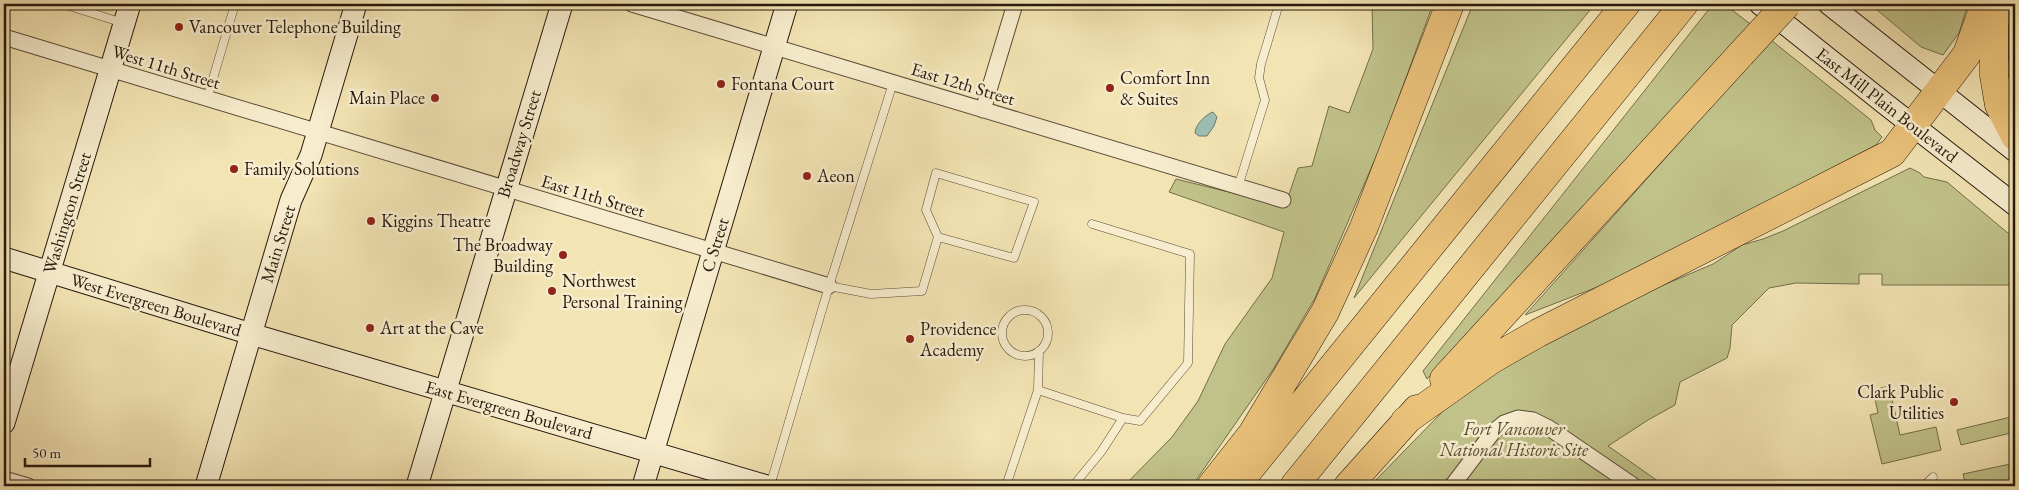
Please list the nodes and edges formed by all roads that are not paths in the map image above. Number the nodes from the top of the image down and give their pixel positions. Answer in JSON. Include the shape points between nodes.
{"nodes":[{"id":1,"x":63,"y":4,"type":"edge"},
{"id":2,"x":234,"y":4,"type":"edge"},
{"id":3,"x":356,"y":4,"type":"edge"},
{"id":4,"x":562,"y":4,"type":"edge"},
{"id":5,"x":632,"y":4,"type":"edge"},
{"id":6,"x":787,"y":4,"type":"edge"},
{"id":7,"x":1014,"y":4,"type":"edge"},
{"id":8,"x":1279,"y":4,"type":"edge"},
{"id":9,"x":1450,"y":4,"type":"edge"},
{"id":10,"x":1626,"y":4,"type":"edge"},
{"id":11,"x":1760,"y":4,"type":"edge"},
{"id":12,"x":1787,"y":4,"type":"edge"},
{"id":13,"x":1829,"y":4,"type":"edge"},
{"id":14,"x":1986,"y":4,"type":"edge"},
{"id":15,"x":1994,"y":4,"type":"edge"},
{"id":16,"x":1683,"y":5,"type":"edge"},
{"id":17,"x":127,"y":13,"type":"edge"},
{"id":18,"x":4,"y":37,"type":"edge"},
{"id":19,"x":774,"y":47,"type":"junction"},
{"id":20,"x":110,"y":70,"type":"junction"},
{"id":21,"x":893,"y":83,"type":"junction"},
{"id":22,"x":1939,"y":91,"type":"junction"},
{"id":23,"x":207,"y":99,"type":"junction"},
{"id":24,"x":983,"y":110,"type":"junction"},
{"id":25,"x":1913,"y":126,"type":"junction"},
{"id":26,"x":318,"y":132,"type":"junction"},
{"id":27,"x":2015,"y":136,"type":"edge"},
{"id":28,"x":2015,"y":151,"type":"edge"},
{"id":29,"x":1238,"y":187,"type":"junction"},
{"id":30,"x":505,"y":189,"type":"junction"},
{"id":31,"x":1283,"y":200,"type":"dead end"},
{"id":32,"x":2015,"y":205,"type":"edge"},
{"id":33,"x":1092,"y":224,"type":"dead end"},
{"id":34,"x":938,"y":237,"type":"junction"},
{"id":35,"x":713,"y":251,"type":"junction"},
{"id":36,"x":4,"y":258,"type":"edge"},
{"id":37,"x":49,"y":272,"type":"junction"},
{"id":38,"x":829,"y":286,"type":"junction"},
{"id":39,"x":251,"y":334,"type":"junction"},
{"id":40,"x":1039,"y":351,"type":"junction"},
{"id":41,"x":1038,"y":390,"type":"junction"},
{"id":42,"x":445,"y":391,"type":"junction"},
{"id":43,"x":1123,"y":418,"type":"junction"},
{"id":44,"x":1405,"y":421,"type":"junction"},
{"id":45,"x":4,"y":423,"type":"edge"},
{"id":46,"x":653,"y":452,"type":"junction"},
{"id":47,"x":1933,"y":477,"type":"dead end"},
{"id":48,"x":4,"y":479,"type":"edge"},
{"id":49,"x":28,"y":486,"type":"edge"},
{"id":50,"x":206,"y":486,"type":"edge"},
{"id":51,"x":417,"y":486,"type":"edge"},
{"id":52,"x":643,"y":486,"type":"edge"},
{"id":53,"x":768,"y":486,"type":"edge"},
{"id":54,"x":1006,"y":486,"type":"edge"},
{"id":55,"x":1073,"y":486,"type":"edge"},
{"id":56,"x":1212,"y":486,"type":"edge"},
{"id":57,"x":1236,"y":486,"type":"edge"},
{"id":58,"x":1294,"y":486,"type":"edge"},
{"id":59,"x":1348,"y":486,"type":"edge"},
{"id":60,"x":1452,"y":486,"type":"edge"},
{"id":61,"x":1634,"y":486,"type":"edge"},
{"id":62,"x":1924,"y":486,"type":"edge"}],
"edges":[{"from":1,"to":17,"type":"lane"},
{"from":2,"to":23,"type":"lane"},
{"from":3,"to":26,"type":"street","name":"Main Street"},
{"from":4,"to":30,"type":"street","name":"Broadway Street"},
{"from":5,"to":19,"type":"street","name":"East 12th Street"},
{"from":6,"to":19,"type":"street","name":"C Street"},
{"from":7,"to":24,"type":"street"},
{"from":8,"to":29,"type":"lane","via":[[1260,64],[1259,78],[1265,100]]},
{"from":9,"to":56,"type":"highway","via":[[1364,227],[1325,312],[1252,434]]},
{"from":10,"to":57,"type":"highway"},
{"from":11,"to":25,"type":"street","name":"East Mill Plain Boulevard"},
{"from":12,"to":44,"type":"highway","bridge":true},
{"from":13,"to":22,"type":"street"},
{"from":14,"to":22,"type":"highway","via":[[1967,54]]},
{"from":15,"to":27,"type":"highway","via":[[1994,75],[2000,105]]},
{"from":16,"to":58,"type":"highway"},
{"from":17,"to":20,"type":"street","name":"Washington Street"},
{"from":18,"to":20,"type":"street","name":"West 11th Street"},
{"from":19,"to":21,"type":"street","name":"East 12th Street"},
{"from":19,"to":35,"type":"street","name":"C Street"},
{"from":20,"to":23,"type":"street","name":"West 11th Street"},
{"from":20,"to":37,"type":"street","name":"Washington Street"},
{"from":21,"to":24,"type":"street","name":"East 12th Street"},
{"from":21,"to":38,"type":"lane"},
{"from":22,"to":25,"type":"highway"},
{"from":22,"to":28,"type":"street"},
{"from":23,"to":26,"type":"street","name":"West 11th Street"},
{"from":24,"to":29,"type":"street","name":"East 12th Street"},
{"from":25,"to":32,"type":"street","name":"East Mill Plain Boulevard"},
{"from":25,"to":44,"type":"highway","via":[[1892,153],[1538,333],[1491,360]]},
{"from":26,"to":30,"type":"street","name":"East 11th Street"},
{"from":26,"to":39,"type":"street","name":"Main Street","via":[[291,200]]},
{"from":29,"to":31,"type":"street","name":"East 12th Street"},
{"from":30,"to":35,"type":"street","name":"East 11th Street"},
{"from":30,"to":42,"type":"street","name":"Broadway Street"},
{"from":33,"to":43,"type":"lane","via":[[1190,254],[1188,363],[1140,422]]},
{"from":34,"to":34,"type":"lane","via":[[926,210],[936,173],[1034,202],[1014,258]]},
{"from":34,"to":38,"type":"lane","via":[[922,291],[870,294]]},
{"from":35,"to":38,"type":"street","name":"East 11th Street"},
{"from":35,"to":46,"type":"street","name":"C Street"},
{"from":36,"to":37,"type":"street","name":"West Evergreen Boulevard"},
{"from":37,"to":39,"type":"street","name":"West Evergreen Boulevard"},
{"from":37,"to":45,"type":"street","name":"Washington Street"},
{"from":38,"to":53,"type":"lane"},
{"from":39,"to":42,"type":"street","name":"East Evergreen Boulevard"},
{"from":39,"to":50,"type":"street","name":"Main Street"},
{"from":40,"to":40,"type":"lane","via":[[1048,339],[1043,318],[1030,310],[1009,316],[1002,330],[1011,351],[1025,356]]},
{"from":40,"to":41,"type":"lane"},
{"from":41,"to":43,"type":"lane"},
{"from":41,"to":54,"type":"lane"},
{"from":42,"to":46,"type":"street","name":"East Evergreen Boulevard"},
{"from":42,"to":51,"type":"street","name":"Broadway Street"},
{"from":43,"to":55,"type":"lane"},
{"from":44,"to":59,"type":"highway"},
{"from":46,"to":52,"type":"street","name":"C Street"},
{"from":46,"to":53,"type":"street","name":"East Evergreen Boulevard"},
{"from":47,"to":62,"type":"lane"},
{"from":48,"to":49,"type":"street"},
{"from":60,"to":61,"type":"street","via":[[1493,432],[1518,418],[1533,420],[1549,428]]}]}
